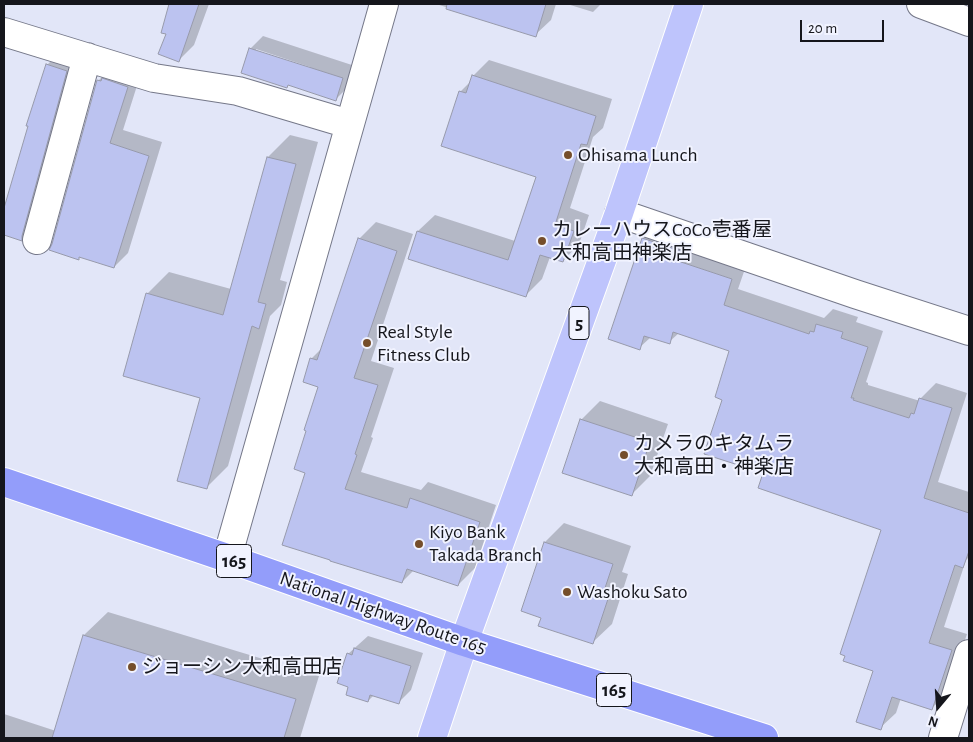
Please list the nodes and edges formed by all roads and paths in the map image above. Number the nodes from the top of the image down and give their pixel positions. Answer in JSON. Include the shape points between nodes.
{"nodes":[{"id":1,"x":384,"y":4,"type":"edge"},
{"id":2,"x":690,"y":4,"type":"edge"},
{"id":3,"x":921,"y":4,"type":"edge"},
{"id":4,"x":969,"y":22,"type":"edge"},
{"id":5,"x":4,"y":32,"type":"edge"},
{"id":6,"x":87,"y":57,"type":"junction"},
{"id":7,"x":349,"y":124,"type":"junction"},
{"id":8,"x":619,"y":213,"type":"junction"},
{"id":9,"x":37,"y":240,"type":"dead end"},
{"id":10,"x":969,"y":331,"type":"edge"},
{"id":11,"x":4,"y":482,"type":"edge"},
{"id":12,"x":227,"y":558,"type":"junction"},
{"id":13,"x":464,"y":642,"type":"junction"},
{"id":14,"x":969,"y":654,"type":"edge"},
{"id":15,"x":432,"y":738,"type":"edge"},
{"id":16,"x":764,"y":738,"type":"edge"},
{"id":17,"x":943,"y":738,"type":"edge"}],
"edges":[{"from":1,"to":7,"type":"street"},
{"from":2,"to":8,"type":"main road","number":"5"},
{"from":3,"to":4,"type":"street"},
{"from":5,"to":6,"type":"street"},
{"from":6,"to":7,"type":"street","via":[[154,78],[238,91]]},
{"from":6,"to":9,"type":"street"},
{"from":7,"to":12,"type":"street"},
{"from":8,"to":10,"type":"street"},
{"from":8,"to":13,"type":"main road","number":"5"},
{"from":11,"to":12,"type":"highway","name":"National Highway Route 165","number":"165"},
{"from":12,"to":13,"type":"highway","name":"National Highway Route 165","number":"165"},
{"from":13,"to":15,"type":"main road","number":"5"},
{"from":13,"to":16,"type":"highway","name":"National Highway Route 165","number":"165"},
{"from":14,"to":17,"type":"street"}]}
